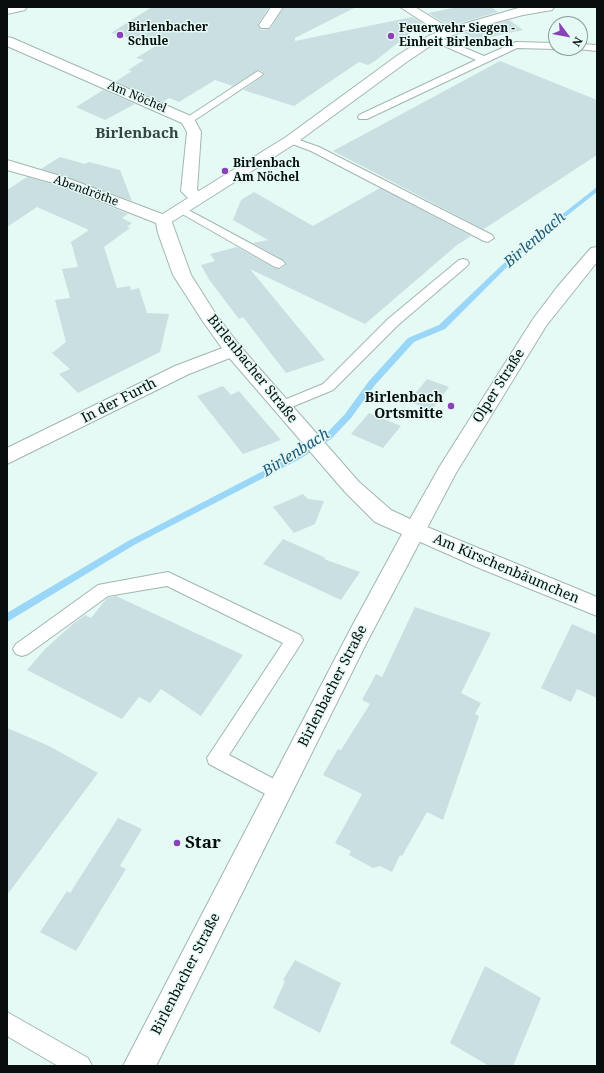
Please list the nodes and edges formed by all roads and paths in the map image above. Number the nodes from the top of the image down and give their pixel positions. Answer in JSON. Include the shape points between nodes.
{"nodes":[{"id":1,"x":21,"y":7,"type":"edge"},
{"id":2,"x":277,"y":7,"type":"edge"},
{"id":3,"x":406,"y":7,"type":"edge"},
{"id":4,"x":548,"y":7,"type":"edge"},
{"id":5,"x":7,"y":10,"type":"edge"},
{"id":6,"x":265,"y":25,"type":"dead end"},
{"id":7,"x":448,"y":32,"type":"junction"},
{"id":8,"x":434,"y":38,"type":"junction"},
{"id":9,"x":7,"y":41,"type":"edge"},
{"id":10,"x":548,"y":46,"type":"edge"},
{"id":11,"x":484,"y":60,"type":"junction"},
{"id":12,"x":258,"y":74,"type":"dead end"},
{"id":13,"x":363,"y":118,"type":"dead end"},
{"id":14,"x":188,"y":120,"type":"junction"},
{"id":15,"x":291,"y":140,"type":"junction"},
{"id":16,"x":7,"y":165,"type":"edge"},
{"id":17,"x":198,"y":199,"type":"junction"},
{"id":18,"x":182,"y":209,"type":"junction"},
{"id":19,"x":164,"y":220,"type":"junction"},
{"id":20,"x":488,"y":238,"type":"dead end"},
{"id":21,"x":597,"y":252,"type":"edge"},
{"id":22,"x":463,"y":263,"type":"dead end"},
{"id":23,"x":279,"y":264,"type":"dead end"},
{"id":24,"x":233,"y":350,"type":"junction"},
{"id":25,"x":282,"y":406,"type":"junction"},
{"id":26,"x":7,"y":457,"type":"edge"},
{"id":27,"x":415,"y":530,"type":"junction"},
{"id":28,"x":597,"y":607,"type":"edge"},
{"id":29,"x":22,"y":649,"type":"dead end"},
{"id":30,"x":280,"y":792,"type":"junction"},
{"id":31,"x":7,"y":1024,"type":"edge"},
{"id":32,"x":80,"y":1066,"type":"edge"},
{"id":33,"x":139,"y":1066,"type":"edge"}],
"edges":[{"from":1,"to":5,"type":"street"},
{"from":2,"to":6,"type":"street"},
{"from":3,"to":7,"type":"street"},
{"from":4,"to":7,"type":"street"},
{"from":7,"to":8,"type":"street"},
{"from":8,"to":11,"type":"lane"},
{"from":8,"to":15,"type":"street"},
{"from":9,"to":14,"type":"street","name":"Am Nöchel"},
{"from":10,"to":11,"type":"lane","via":[[516,45]]},
{"from":11,"to":13,"type":"lane"},
{"from":12,"to":14,"type":"lane"},
{"from":14,"to":17,"type":"street","via":[[194,132],[189,191]]},
{"from":15,"to":17,"type":"street"},
{"from":15,"to":20,"type":"lane","via":[[315,149]]},
{"from":16,"to":19,"type":"street","name":"Abendröthe","via":[[62,181]]},
{"from":17,"to":18,"type":"street"},
{"from":18,"to":19,"type":"street"},
{"from":18,"to":23,"type":"lane"},
{"from":19,"to":24,"type":"street","name":"Birlenbacher Straße","via":[[166,233],[182,275]]},
{"from":21,"to":27,"type":"street","name":"Olper Straße","via":[[539,323],[447,471]]},
{"from":22,"to":25,"type":"lane","via":[[393,322],[328,387]]},
{"from":24,"to":25,"type":"street","name":"Birlenbacher Straße"},
{"from":24,"to":26,"type":"street","name":"In der Furth","via":[[182,370]]},
{"from":25,"to":27,"type":"street","name":"Birlenbacher Straße","via":[[352,487],[383,516]]},
{"from":27,"to":28,"type":"street","name":"Am Kirschenbäumchen"},
{"from":27,"to":30,"type":"street","name":"Birlenbacher Straße"},
{"from":29,"to":30,"type":"lane","via":[[104,590],[168,579],[294,640],[216,758]]},
{"from":30,"to":33,"type":"street","name":"Birlenbacher Straße"},
{"from":31,"to":32,"type":"lane"}]}
